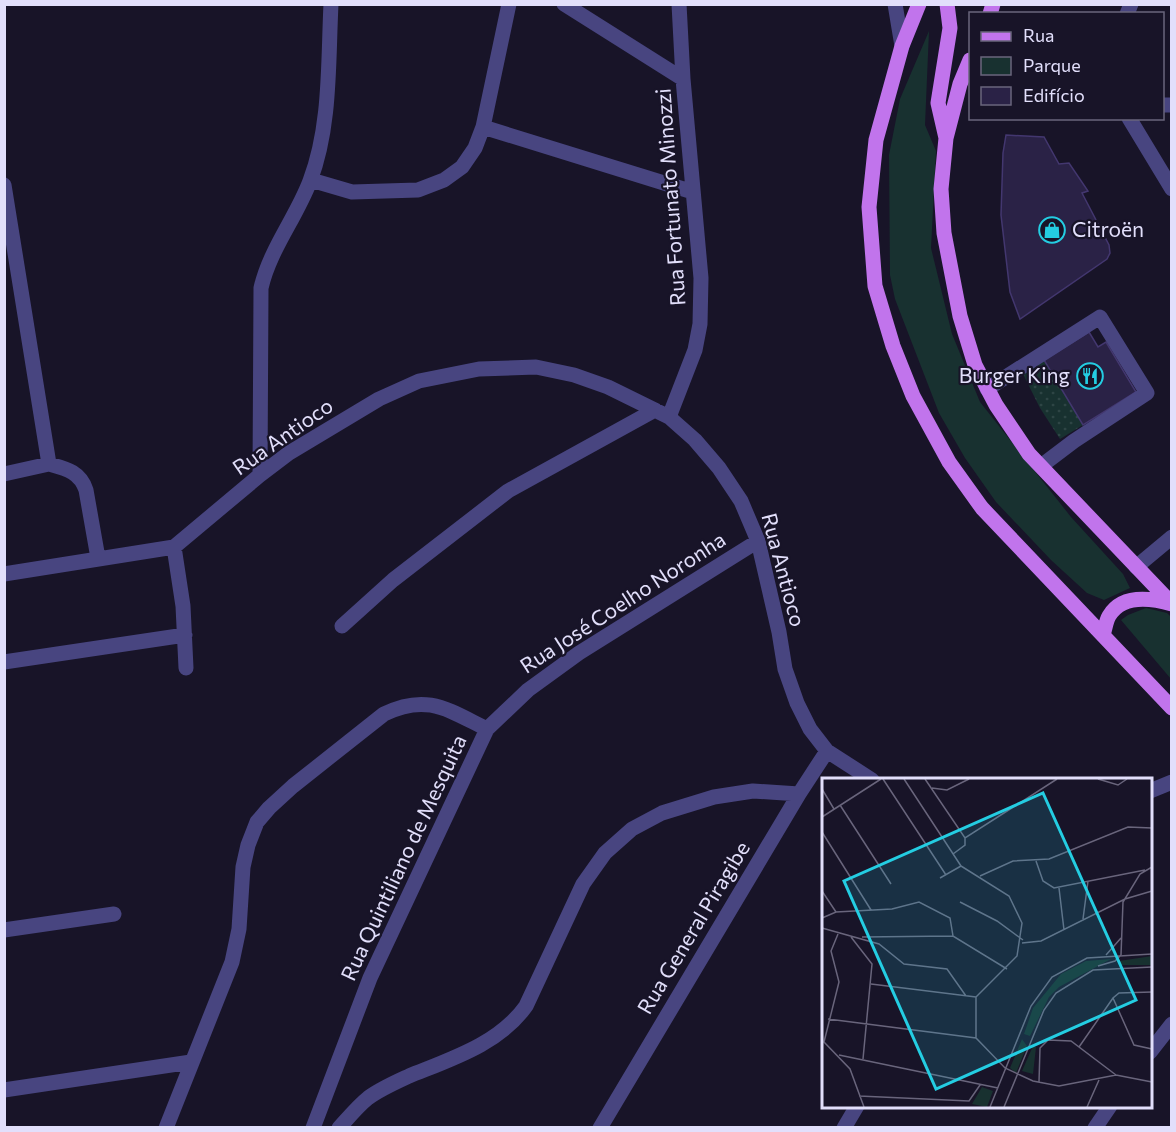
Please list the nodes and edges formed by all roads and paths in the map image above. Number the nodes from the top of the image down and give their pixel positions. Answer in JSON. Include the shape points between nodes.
{"nodes":[{"id":1,"x":331,"y":4,"type":"edge"},
{"id":2,"x":509,"y":4,"type":"edge"},
{"id":3,"x":564,"y":4,"type":"edge"},
{"id":4,"x":679,"y":4,"type":"edge"},
{"id":5,"x":896,"y":4,"type":"edge"},
{"id":6,"x":919,"y":4,"type":"edge"},
{"id":7,"x":947,"y":4,"type":"edge"},
{"id":8,"x":902,"y":46,"type":"junction"},
{"id":9,"x":969,"y":62,"type":"edge"},
{"id":10,"x":683,"y":79,"type":"junction"},
{"id":11,"x":1129,"y":120,"type":"edge"},
{"id":12,"x":483,"y":128,"type":"junction"},
{"id":13,"x":946,"y":138,"type":"junction"},
{"id":14,"x":311,"y":180,"type":"junction"},
{"id":15,"x":4,"y":185,"type":"edge"},
{"id":16,"x":1172,"y":189,"type":"edge"},
{"id":17,"x":693,"y":192,"type":"junction"},
{"id":18,"x":987,"y":389,"type":"junction"},
{"id":19,"x":655,"y":410,"type":"junction"},
{"id":20,"x":669,"y":417,"type":"junction"},
{"id":21,"x":49,"y":464,"type":"junction"},
{"id":22,"x":1041,"y":466,"type":"junction"},
{"id":23,"x":4,"y":474,"type":"edge"},
{"id":24,"x":260,"y":475,"type":"junction"},
{"id":25,"x":1172,"y":537,"type":"edge"},
{"id":26,"x":758,"y":541,"type":"junction"},
{"id":27,"x":174,"y":547,"type":"junction"},
{"id":28,"x":98,"y":558,"type":"junction"},
{"id":29,"x":1136,"y":567,"type":"junction"},
{"id":30,"x":4,"y":574,"type":"edge"},
{"id":31,"x":1172,"y":604,"type":"edge"},
{"id":32,"x":342,"y":626,"type":"dead end"},
{"id":33,"x":185,"y":635,"type":"junction"},
{"id":34,"x":1103,"y":635,"type":"junction"},
{"id":35,"x":4,"y":662,"type":"edge"},
{"id":36,"x":186,"y":668,"type":"dead end"},
{"id":37,"x":1172,"y":708,"type":"edge"},
{"id":38,"x":487,"y":729,"type":"junction"},
{"id":39,"x":827,"y":751,"type":"junction"},
{"id":40,"x":869,"y":778,"type":"edge"},
{"id":41,"x":1172,"y":782,"type":"edge"},
{"id":42,"x":1152,"y":790,"type":"edge"},
{"id":43,"x":799,"y":794,"type":"junction"},
{"id":44,"x":114,"y":914,"type":"dead end"},
{"id":45,"x":4,"y":930,"type":"edge"},
{"id":46,"x":1172,"y":1024,"type":"edge"},
{"id":47,"x":1152,"y":1049,"type":"edge"},
{"id":48,"x":191,"y":1062,"type":"junction"},
{"id":49,"x":4,"y":1090,"type":"edge"},
{"id":50,"x":856,"y":1108,"type":"edge"},
{"id":51,"x":1109,"y":1108,"type":"edge"},
{"id":52,"x":166,"y":1128,"type":"edge"},
{"id":53,"x":313,"y":1128,"type":"edge"},
{"id":54,"x":339,"y":1128,"type":"edge"},
{"id":55,"x":600,"y":1128,"type":"edge"},
{"id":56,"x":844,"y":1128,"type":"edge"},
{"id":57,"x":1095,"y":1128,"type":"edge"}],
"edges":[{"from":1,"to":14,"type":"street","via":[[325,110]]},
{"from":2,"to":12,"type":"street"},
{"from":3,"to":10,"type":"street"},
{"from":4,"to":10,"type":"street","name":"Rua Fortunato Minozzi"},
{"from":5,"to":8,"type":"street"},
{"from":6,"to":8,"type":"main road"},
{"from":7,"to":13,"type":"main road","via":[[950,28],[938,103]]},
{"from":8,"to":34,"type":"main road","via":[[876,140],[869,207],[875,286],[893,346],[913,396],[949,462],[982,508]]},
{"from":9,"to":13,"type":"main road"},
{"from":10,"to":17,"type":"street","name":"Rua Fortunato Minozzi"},
{"from":11,"to":16,"type":"street"},
{"from":12,"to":14,"type":"street","via":[[462,167],[444,180],[418,190],[352,192]]},
{"from":12,"to":17,"type":"street"},
{"from":13,"to":18,"type":"main road","via":[[941,189],[944,233],[960,316]]},
{"from":14,"to":24,"type":"street","via":[[266,268],[261,288]]},
{"from":15,"to":21,"type":"street"},
{"from":17,"to":20,"type":"street","name":"Rua Fortunato Minozzi","via":[[700,324],[695,350]]},
{"from":18,"to":22,"type":"main road"},
{"from":18,"to":22,"type":"street","via":[[1100,318],[1147,393]]},
{"from":19,"to":20,"type":"street","name":"Rua Antioco"},
{"from":19,"to":24,"type":"street","name":"Rua Antioco","via":[[574,375],[536,367],[479,369],[419,381],[378,399]]},
{"from":19,"to":32,"type":"street","via":[[508,491],[393,580]]},
{"from":20,"to":26,"type":"street","name":"Rua Antioco","via":[[719,468],[741,501]]},
{"from":21,"to":23,"type":"street"},
{"from":21,"to":28,"type":"street","via":[[75,472],[83,481]]},
{"from":22,"to":29,"type":"main road"},
{"from":24,"to":27,"type":"street","name":"Rua Antioco"},
{"from":25,"to":29,"type":"street"},
{"from":26,"to":38,"type":"street","name":"Rua José Coelho Noronha","via":[[579,653],[528,690]]},
{"from":26,"to":39,"type":"street","name":"Rua Antioco","via":[[785,669],[810,729]]},
{"from":27,"to":28,"type":"street"},
{"from":27,"to":33,"type":"street"},
{"from":28,"to":30,"type":"street"},
{"from":29,"to":31,"type":"main road"},
{"from":31,"to":34,"type":"main road","via":[[1130,600],[1111,613]]},
{"from":33,"to":35,"type":"street"},
{"from":33,"to":36,"type":"street"},
{"from":34,"to":37,"type":"main road"},
{"from":38,"to":48,"type":"street","name":"Rua Quintiliano de Mesquita","via":[[432,704],[399,706],[269,808],[257,822],[248,845],[232,962]]},
{"from":38,"to":53,"type":"street","name":"Rua Quintiliano de Mesquita","via":[[370,978]]},
{"from":39,"to":40,"type":"street","name":"Rua Antioco"},
{"from":39,"to":43,"type":"street","name":"Rua General Piragibe"},
{"from":41,"to":42,"type":"street"},
{"from":43,"to":54,"type":"street","via":[[753,791],[714,797],[662,813],[632,829],[605,853],[583,884],[516,1020],[483,1044],[369,1097]]},
{"from":43,"to":55,"type":"street","name":"Rua General Piragibe"},
{"from":44,"to":45,"type":"street"},
{"from":46,"to":47,"type":"street"},
{"from":48,"to":49,"type":"street"},
{"from":48,"to":52,"type":"street","name":"Rua Quintiliano de Mesquita"},
{"from":50,"to":56,"type":"street"},
{"from":51,"to":57,"type":"street"}]}
